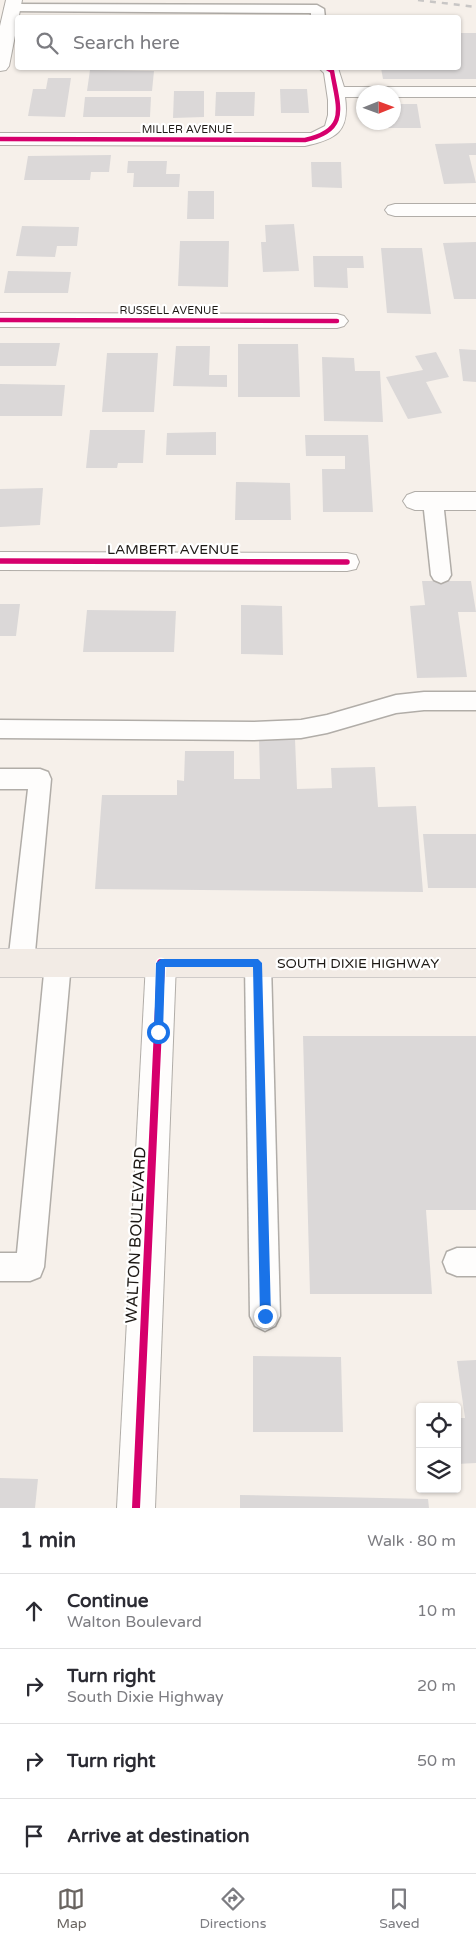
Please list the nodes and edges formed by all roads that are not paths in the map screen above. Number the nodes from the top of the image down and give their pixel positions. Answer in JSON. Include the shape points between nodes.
{"nodes":[{"id":1,"x":13,"y":4,"type":"edge"},
{"id":2,"x":318,"y":15,"type":"edge"},
{"id":3,"x":5,"y":61,"type":"edge"},
{"id":4,"x":330,"y":70,"type":"edge"},
{"id":5,"x":336,"y":92,"type":"junction"},
{"id":6,"x":476,"y":92,"type":"edge"},
{"id":7,"x":0,"y":139,"type":"edge"},
{"id":8,"x":395,"y":210,"type":"dead end"},
{"id":9,"x":476,"y":210,"type":"edge"},
{"id":10,"x":0,"y":320,"type":"edge"},
{"id":11,"x":337,"y":321,"type":"dead end"},
{"id":12,"x":424,"y":501,"type":"joint"},
{"id":13,"x":476,"y":501,"type":"edge"},
{"id":14,"x":0,"y":561,"type":"edge"},
{"id":15,"x":347,"y":562,"type":"dead end"},
{"id":16,"x":441,"y":575,"type":"dead end"},
{"id":17,"x":476,"y":702,"type":"edge"},
{"id":18,"x":0,"y":729,"type":"edge"},
{"id":19,"x":0,"y":779,"type":"edge"},
{"id":20,"x":58,"y":962,"type":"junction"},
{"id":21,"x":10,"y":963,"type":"edge"},
{"id":22,"x":161,"y":963,"type":"junction"},
{"id":23,"x":258,"y":963,"type":"junction"},
{"id":24,"x":476,"y":963,"type":"edge"},
{"id":25,"x":0,"y":1267,"type":"edge"},
{"id":26,"x":265,"y":1316,"type":"dead end"},
{"id":27,"x":136,"y":1508,"type":"edge"}],
"edges":[{"from":1,"to":2,"type":"lane","via":[[317,9]]},
{"from":1,"to":3,"type":"street"},
{"from":4,"to":5,"type":"street"},
{"from":5,"to":6,"type":"street"},
{"from":5,"to":7,"type":"street","name":"MILLER AVENUE","via":[[334,128],[322,136],[305,140]]},
{"from":8,"to":9,"type":"street"},
{"from":10,"to":11,"type":"street","name":"RUSSELL AVENUE"},
{"from":12,"to":13,"type":"street"},
{"from":12,"to":16,"type":"lane"},
{"from":14,"to":15,"type":"street","name":"LAMBERT AVENUE"},
{"from":17,"to":18,"type":"lane","via":[[424,700],[396,704],[301,729]]},
{"from":19,"to":21,"type":"lane","via":[[40,779]]},
{"from":20,"to":21,"type":"main road","name":"SOUTH DIXIE HIGHWAY"},
{"from":20,"to":22,"type":"main road","name":"SOUTH DIXIE HIGHWAY"},
{"from":20,"to":25,"type":"lane","via":[[30,1267]]},
{"from":22,"to":23,"type":"main road","name":"SOUTH DIXIE HIGHWAY"},
{"from":22,"to":27,"type":"street","name":"WALTON BOULEVARD"},
{"from":23,"to":24,"type":"main road","name":"SOUTH DIXIE HIGHWAY"},
{"from":23,"to":26,"type":"lane"}]}
